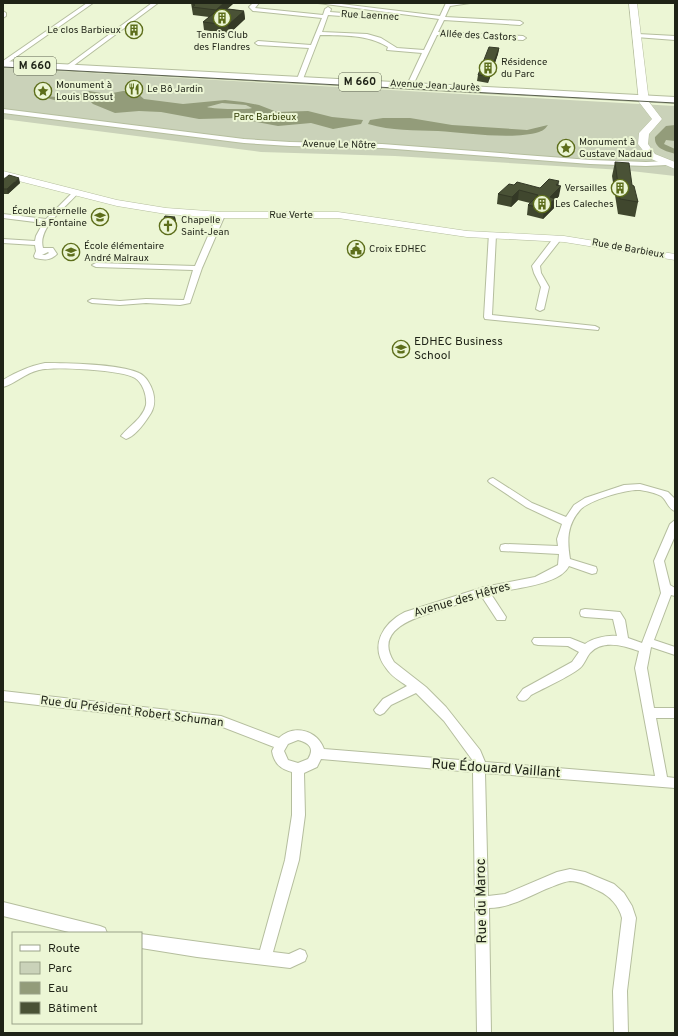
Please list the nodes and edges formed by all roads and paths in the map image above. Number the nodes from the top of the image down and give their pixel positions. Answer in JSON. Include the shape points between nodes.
{"nodes":[{"id":1,"x":90,"y":3,"type":"edge"},
{"id":2,"x":155,"y":3,"type":"edge"},
{"id":3,"x":256,"y":3,"type":"edge"},
{"id":4,"x":321,"y":3,"type":"edge"},
{"id":5,"x":467,"y":3,"type":"edge"},
{"id":6,"x":633,"y":3,"type":"edge"},
{"id":7,"x":330,"y":4,"type":"edge"},
{"id":8,"x":448,"y":4,"type":"edge"},
{"id":9,"x":414,"y":14,"type":"junction"},
{"id":10,"x":325,"y":15,"type":"junction"},
{"id":11,"x":442,"y":18,"type":"junction"},
{"id":12,"x":520,"y":23,"type":"dead end"},
{"id":13,"x":318,"y":33,"type":"junction"},
{"id":14,"x":434,"y":33,"type":"junction"},
{"id":15,"x":638,"y":36,"type":"junction"},
{"id":16,"x":523,"y":38,"type":"dead end"},
{"id":17,"x":675,"y":38,"type":"edge"},
{"id":18,"x":258,"y":44,"type":"dead end"},
{"id":19,"x":313,"y":47,"type":"junction"},
{"id":20,"x":425,"y":52,"type":"junction"},
{"id":21,"x":3,"y":64,"type":"edge"},
{"id":22,"x":68,"y":67,"type":"junction"},
{"id":23,"x":300,"y":79,"type":"junction"},
{"id":24,"x":410,"y":85,"type":"junction"},
{"id":25,"x":643,"y":98,"type":"junction"},
{"id":26,"x":675,"y":100,"type":"edge"},
{"id":27,"x":3,"y":111,"type":"edge"},
{"id":28,"x":671,"y":165,"type":"edge"},
{"id":29,"x":3,"y":174,"type":"edge"},
{"id":30,"x":76,"y":192,"type":"junction"},
{"id":31,"x":221,"y":215,"type":"junction"},
{"id":32,"x":3,"y":216,"type":"edge"},
{"id":33,"x":48,"y":221,"type":"junction"},
{"id":34,"x":492,"y":235,"type":"junction"},
{"id":35,"x":558,"y":238,"type":"junction"},
{"id":36,"x":3,"y":241,"type":"edge"},
{"id":37,"x":582,"y":241,"type":"joint"},
{"id":38,"x":37,"y":243,"type":"junction"},
{"id":39,"x":40,"y":251,"type":"dead end"},
{"id":40,"x":675,"y":257,"type":"edge"},
{"id":41,"x":96,"y":265,"type":"dead end"},
{"id":42,"x":198,"y":268,"type":"junction"},
{"id":43,"x":92,"y":301,"type":"dead end"},
{"id":44,"x":540,"y":310,"type":"dead end"},
{"id":45,"x":595,"y":328,"type":"dead end"},
{"id":46,"x":3,"y":384,"type":"edge"},
{"id":47,"x":126,"y":436,"type":"dead end"},
{"id":48,"x":493,"y":481,"type":"dead end"},
{"id":49,"x":673,"y":501,"type":"edge"},
{"id":50,"x":568,"y":522,"type":"junction"},
{"id":51,"x":675,"y":524,"type":"edge"},
{"id":52,"x":505,"y":548,"type":"dead end"},
{"id":53,"x":563,"y":550,"type":"junction"},
{"id":54,"x":565,"y":561,"type":"junction"},
{"id":55,"x":592,"y":570,"type":"dead end"},
{"id":56,"x":670,"y":590,"type":"edge"},
{"id":57,"x":484,"y":591,"type":"junction"},
{"id":58,"x":585,"y":613,"type":"dead end"},
{"id":59,"x":502,"y":617,"type":"dead end"},
{"id":60,"x":538,"y":641,"type":"dead end"},
{"id":61,"x":623,"y":641,"type":"junction"},
{"id":62,"x":647,"y":645,"type":"junction"},
{"id":63,"x":586,"y":650,"type":"junction"},
{"id":64,"x":675,"y":651,"type":"edge"},
{"id":65,"x":417,"y":687,"type":"junction"},
{"id":66,"x":3,"y":696,"type":"edge"},
{"id":67,"x":523,"y":696,"type":"dead end"},
{"id":68,"x":380,"y":710,"type":"dead end"},
{"id":69,"x":649,"y":713,"type":"junction"},
{"id":70,"x":675,"y":713,"type":"edge"},
{"id":71,"x":281,"y":744,"type":"junction"},
{"id":72,"x":318,"y":754,"type":"junction"},
{"id":73,"x":480,"y":768,"type":"junction"},
{"id":74,"x":298,"y":769,"type":"junction"},
{"id":75,"x":662,"y":782,"type":"junction"},
{"id":76,"x":675,"y":783,"type":"edge"},
{"id":77,"x":482,"y":902,"type":"junction"},
{"id":78,"x":3,"y":910,"type":"edge"},
{"id":79,"x":96,"y":932,"type":"edge"},
{"id":80,"x":142,"y":941,"type":"edge"},
{"id":81,"x":300,"y":956,"type":"dead end"},
{"id":82,"x":265,"y":958,"type":"junction"},
{"id":83,"x":484,"y":1033,"type":"edge"},
{"id":84,"x":621,"y":1033,"type":"edge"}],
"edges":[{"from":1,"to":21,"type":"street"},
{"from":2,"to":22,"type":"street"},
{"from":3,"to":10,"type":"street","name":"Rue Laennec","via":[[253,9]]},
{"from":4,"to":7,"type":"street"},
{"from":5,"to":8,"type":"street"},
{"from":6,"to":15,"type":"street"},
{"from":7,"to":9,"type":"street"},
{"from":7,"to":10,"type":"street"},
{"from":8,"to":11,"type":"street"},
{"from":9,"to":10,"type":"street","name":"Rue Laennec","via":[[404,18]]},
{"from":9,"to":11,"type":"street"},
{"from":10,"to":13,"type":"street"},
{"from":11,"to":12,"type":"street"},
{"from":11,"to":14,"type":"street"},
{"from":13,"to":19,"type":"street"},
{"from":13,"to":20,"type":"street","via":[[365,36],[383,47]]},
{"from":14,"to":16,"type":"street","name":"Allée des Castors"},
{"from":14,"to":20,"type":"street"},
{"from":15,"to":17,"type":"street"},
{"from":15,"to":25,"type":"street"},
{"from":18,"to":19,"type":"street"},
{"from":19,"to":23,"type":"street"},
{"from":20,"to":24,"type":"street"},
{"from":21,"to":22,"type":"main road","name":"Avenue Jean Jaurès","number":"M 660"},
{"from":22,"to":23,"type":"main road","name":"Avenue Jean Jaurès","number":"M 660"},
{"from":23,"to":24,"type":"main road","name":"Avenue Jean Jaurès","number":"M 660"},
{"from":24,"to":25,"type":"main road","name":"Avenue Jean Jaurès","number":"M 660"},
{"from":25,"to":26,"type":"main road","name":"Avenue Jean Jaurès","number":"M 660"},
{"from":25,"to":28,"type":"street","via":[[645,105],[657,119],[644,133],[643,144],[650,154]]},
{"from":27,"to":28,"type":"street","name":"Avenue Le Nôtre","via":[[239,140],[382,146],[590,162]]},
{"from":29,"to":30,"type":"street","name":"Rue Verte"},
{"from":30,"to":31,"type":"street","name":"Rue Verte","via":[[144,208]]},
{"from":30,"to":33,"type":"street"},
{"from":31,"to":34,"type":"street","name":"Rue Verte","via":[[338,216],[459,233]]},
{"from":31,"to":42,"type":"street"},
{"from":32,"to":33,"type":"street"},
{"from":33,"to":38,"type":"street","via":[[40,232]]},
{"from":34,"to":35,"type":"street","name":"Rue Verte"},
{"from":34,"to":45,"type":"street","via":[[488,317]]},
{"from":35,"to":37,"type":"street","name":"Rue Verte"},
{"from":35,"to":44,"type":"street","via":[[536,266],[536,273],[544,287]]},
{"from":36,"to":38,"type":"street"},
{"from":37,"to":40,"type":"street","name":"Rue de Barbieux"},
{"from":38,"to":39,"type":"street"},
{"from":41,"to":42,"type":"street"},
{"from":42,"to":43,"type":"street","via":[[187,301],[120,304]]},
{"from":46,"to":47,"type":"street","via":[[18,374],[46,366],[122,371],[137,375],[145,382],[150,405]]},
{"from":48,"to":50,"type":"street","via":[[529,505]]},
{"from":49,"to":50,"type":"street","via":[[659,492],[633,486],[585,501],[577,507]]},
{"from":50,"to":53,"type":"street","via":[[563,536]]},
{"from":51,"to":56,"type":"street","via":[[659,561]]},
{"from":52,"to":53,"type":"street"},
{"from":53,"to":54,"type":"street"},
{"from":54,"to":55,"type":"street"},
{"from":54,"to":57,"type":"street","name":"Avenue des Hêtres","via":[[561,569],[542,580]]},
{"from":56,"to":62,"type":"street"},
{"from":57,"to":59,"type":"street"},
{"from":57,"to":65,"type":"street","name":"Avenue des Hêtres","via":[[409,615],[397,621],[389,630],[383,646],[385,657],[396,672]]},
{"from":58,"to":61,"type":"street","via":[[616,615],[620,619]]},
{"from":60,"to":63,"type":"street","via":[[570,642]]},
{"from":61,"to":62,"type":"street"},
{"from":61,"to":63,"type":"street","via":[[606,640]]},
{"from":62,"to":64,"type":"street"},
{"from":62,"to":69,"type":"street","via":[[641,668]]},
{"from":63,"to":67,"type":"street","via":[[576,665]]},
{"from":65,"to":68,"type":"street","via":[[387,702]]},
{"from":65,"to":73,"type":"street","name":"Avenue des Hêtres","via":[[433,701],[476,754]]},
{"from":66,"to":71,"type":"street","name":"Rue du Président Robert Schuman","via":[[221,721]]},
{"from":69,"to":70,"type":"street"},
{"from":69,"to":75,"type":"street"},
{"from":71,"to":72,"type":"street","via":[[290,737],[304,736],[314,741]]},
{"from":71,"to":74,"type":"street","via":[[278,754],[281,761]]},
{"from":72,"to":73,"type":"street","name":"Rue Édouard Vaillant"},
{"from":72,"to":74,"type":"street","via":[[311,764]]},
{"from":73,"to":75,"type":"street","name":"Rue Édouard Vaillant"},
{"from":73,"to":77,"type":"street","name":"Rue du Maroc"},
{"from":74,"to":82,"type":"street","via":[[299,809],[293,852],[286,887]]},
{"from":75,"to":76,"type":"street","name":"Rue Édouard Vaillant"},
{"from":77,"to":83,"type":"street","name":"Rue du Maroc"},
{"from":77,"to":84,"type":"street","via":[[506,900],[570,874],[585,878],[614,893],[624,904],[629,918],[620,991]]},
{"from":78,"to":79,"type":"street"},
{"from":80,"to":82,"type":"street"},
{"from":81,"to":82,"type":"street","via":[[290,961]]}]}
